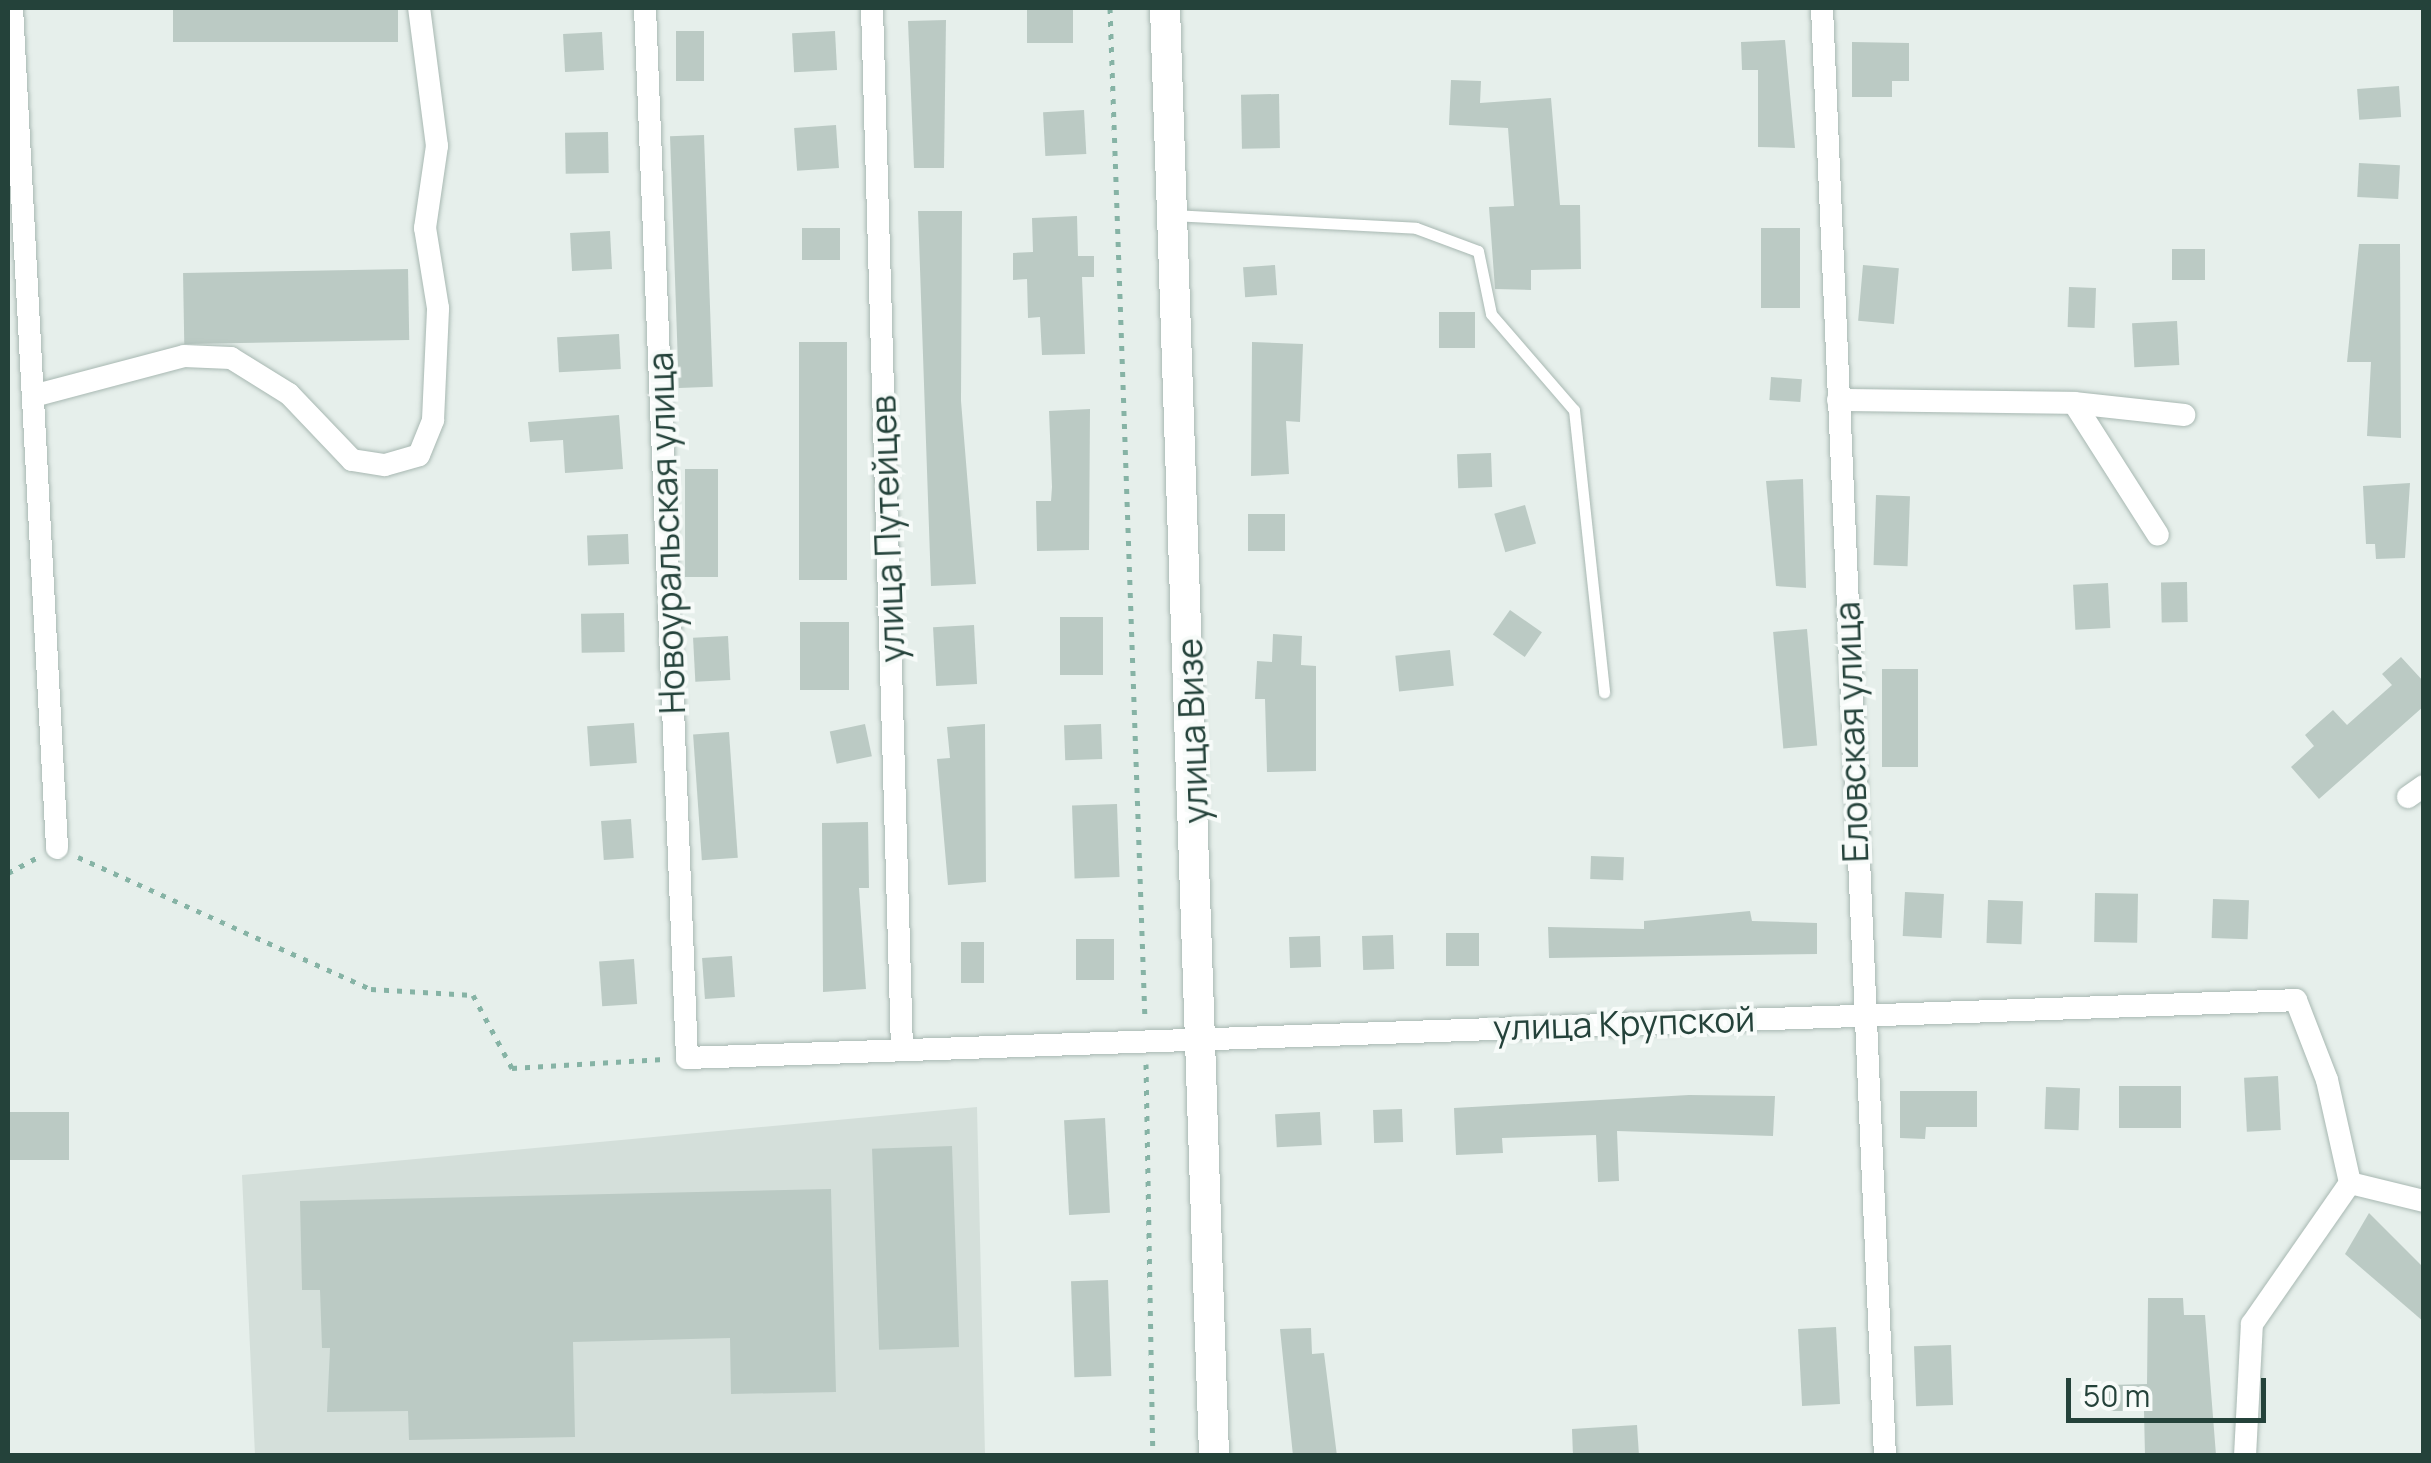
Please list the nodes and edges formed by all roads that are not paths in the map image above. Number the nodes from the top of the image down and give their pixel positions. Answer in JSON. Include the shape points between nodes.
{"nodes":[{"id":1,"x":12,"y":8,"type":"edge"},
{"id":2,"x":419,"y":8,"type":"edge"},
{"id":3,"x":645,"y":8,"type":"edge"},
{"id":4,"x":872,"y":8,"type":"edge"},
{"id":5,"x":1164,"y":8,"type":"edge"},
{"id":6,"x":1822,"y":8,"type":"edge"},
{"id":7,"x":1172,"y":215,"type":"junction"},
{"id":8,"x":32,"y":396,"type":"junction"},
{"id":9,"x":1838,"y":400,"type":"junction"},
{"id":10,"x":2074,"y":402,"type":"junction"},
{"id":11,"x":2184,"y":415,"type":"dead end"},
{"id":12,"x":2158,"y":534,"type":"dead end"},
{"id":13,"x":1604,"y":692,"type":"dead end"},
{"id":14,"x":57,"y":848,"type":"road end"},
{"id":15,"x":1862,"y":1015,"type":"junction"},
{"id":16,"x":1203,"y":1036,"type":"junction"},
{"id":17,"x":902,"y":1050,"type":"junction"},
{"id":18,"x":687,"y":1058,"type":"joint"},
{"id":19,"x":2350,"y":1182,"type":"junction"},
{"id":20,"x":2424,"y":1201,"type":"edge"},
{"id":21,"x":1214,"y":1456,"type":"edge"},
{"id":22,"x":1885,"y":1456,"type":"edge"},
{"id":23,"x":2246,"y":1456,"type":"edge"}],
"edges":[{"from":1,"to":8,"type":"street"},
{"from":2,"to":8,"type":"street","via":[[437,146],[425,228],[438,308],[433,420],[418,455],[385,465],[352,460],[289,394],[232,358],[184,356]]},
{"from":3,"to":18,"type":"street","name":"Новоуральская улица"},
{"from":4,"to":17,"type":"street","name":"улица Путейцев"},
{"from":5,"to":7,"type":"street","name":"улица Визе"},
{"from":6,"to":9,"type":"street","name":"Еловская улица"},
{"from":7,"to":13,"type":"lane","via":[[1416,228],[1478,250],[1491,314],[1574,410]]},
{"from":7,"to":16,"type":"street","name":"улица Визе"},
{"from":8,"to":14,"type":"street"},
{"from":9,"to":10,"type":"street"},
{"from":9,"to":15,"type":"street","name":"Еловская улица"},
{"from":10,"to":11,"type":"street"},
{"from":10,"to":12,"type":"street"},
{"from":15,"to":16,"type":"street","name":"улица Крупской"},
{"from":15,"to":19,"type":"street","name":"улица Крупской","via":[[2296,1000],[2327,1080]]},
{"from":15,"to":22,"type":"street","name":"Еловская улица"},
{"from":16,"to":17,"type":"street","name":"улица Крупской"},
{"from":16,"to":21,"type":"street","name":"улица Визе"},
{"from":17,"to":18,"type":"street","name":"улица Крупской"},
{"from":19,"to":20,"type":"street"},
{"from":19,"to":23,"type":"street","via":[[2252,1324]]}]}
